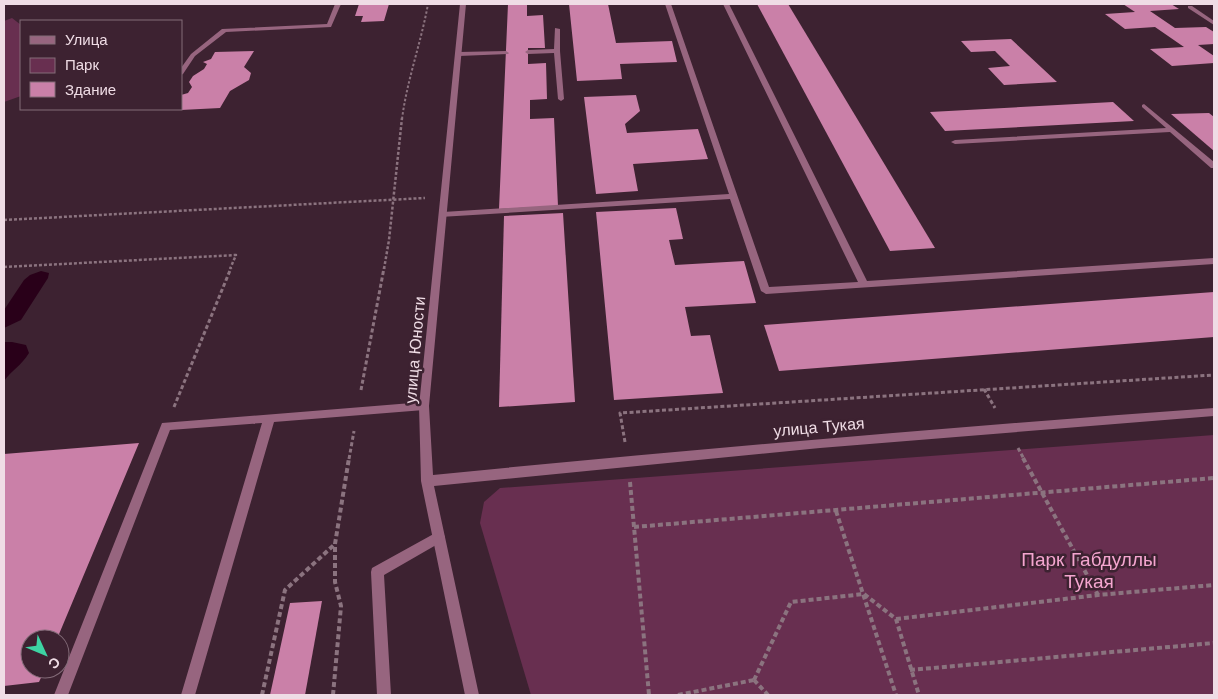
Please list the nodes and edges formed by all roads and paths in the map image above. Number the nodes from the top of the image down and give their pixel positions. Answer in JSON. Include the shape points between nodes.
{"nodes":[{"id":1,"x":338,"y":4,"type":"edge"},
{"id":2,"x":428,"y":4,"type":"edge"},
{"id":3,"x":463,"y":4,"type":"edge"},
{"id":4,"x":668,"y":4,"type":"edge"},
{"id":5,"x":726,"y":4,"type":"edge"},
{"id":6,"x":1190,"y":7,"type":"dead end"},
{"id":7,"x":1214,"y":23,"type":"edge"},
{"id":8,"x":557,"y":29,"type":"dead end"},
{"id":9,"x":528,"y":52,"type":"dead end"},
{"id":10,"x":557,"y":52,"type":"junction"},
{"id":11,"x":506,"y":53,"type":"dead end"},
{"id":12,"x":459,"y":54,"type":"junction"},
{"id":13,"x":182,"y":71,"type":"edge"},
{"id":14,"x":561,"y":99,"type":"dead end"},
{"id":15,"x":1144,"y":106,"type":"dead end"},
{"id":16,"x":1172,"y":130,"type":"junction"},
{"id":17,"x":955,"y":142,"type":"dead end"},
{"id":18,"x":1214,"y":166,"type":"edge"},
{"id":19,"x":733,"y":196,"type":"junction"},
{"id":20,"x":444,"y":197,"type":"junction"},
{"id":21,"x":394,"y":200,"type":"junction"},
{"id":22,"x":443,"y":215,"type":"junction"},
{"id":23,"x":4,"y":220,"type":"edge"},
{"id":24,"x":1214,"y":261,"type":"edge"},
{"id":25,"x":4,"y":267,"type":"edge"},
{"id":26,"x":864,"y":284,"type":"junction"},
{"id":27,"x":1214,"y":375,"type":"edge"},
{"id":28,"x":984,"y":389,"type":"junction"},
{"id":29,"x":424,"y":406,"type":"junction"},
{"id":30,"x":357,"y":412,"type":"junction"},
{"id":31,"x":1214,"y":412,"type":"edge"},
{"id":32,"x":269,"y":419,"type":"junction"},
{"id":33,"x":166,"y":426,"type":"junction"},
{"id":34,"x":1006,"y":427,"type":"junction"},
{"id":35,"x":628,"y":460,"type":"junction"},
{"id":36,"x":1214,"y":478,"type":"edge"},
{"id":37,"x":427,"y":481,"type":"junction"},
{"id":38,"x":1042,"y":492,"type":"junction"},
{"id":39,"x":836,"y":511,"type":"junction"},
{"id":40,"x":634,"y":527,"type":"junction"},
{"id":41,"x":439,"y":537,"type":"junction"},
{"id":42,"x":335,"y":544,"type":"junction"},
{"id":43,"x":1214,"y":585,"type":"edge"},
{"id":44,"x":864,"y":594,"type":"junction"},
{"id":45,"x":1098,"y":595,"type":"junction"},
{"id":46,"x":896,"y":619,"type":"junction"},
{"id":47,"x":1214,"y":643,"type":"edge"},
{"id":48,"x":910,"y":670,"type":"junction"},
{"id":49,"x":754,"y":680,"type":"junction"},
{"id":50,"x":60,"y":695,"type":"edge"},
{"id":51,"x":188,"y":695,"type":"edge"},
{"id":52,"x":262,"y":695,"type":"edge"},
{"id":53,"x":332,"y":695,"type":"edge"},
{"id":54,"x":384,"y":695,"type":"edge"},
{"id":55,"x":472,"y":695,"type":"edge"},
{"id":56,"x":649,"y":695,"type":"edge"},
{"id":57,"x":678,"y":695,"type":"edge"},
{"id":58,"x":768,"y":695,"type":"edge"},
{"id":59,"x":896,"y":695,"type":"edge"},
{"id":60,"x":919,"y":695,"type":"edge"}],
"edges":[{"from":1,"to":13,"type":"street","via":[[329,26],[224,30],[192,55]]},
{"from":2,"to":21,"type":"path","via":[[405,95]]},
{"from":3,"to":12,"type":"street","name":"улица Юности"},
{"from":4,"to":19,"type":"street"},
{"from":5,"to":26,"type":"street"},
{"from":6,"to":7,"type":"street"},
{"from":8,"to":10,"type":"street"},
{"from":9,"to":10,"type":"street"},
{"from":10,"to":14,"type":"street"},
{"from":11,"to":12,"type":"street"},
{"from":12,"to":20,"type":"street","name":"улица Юности"},
{"from":15,"to":16,"type":"street"},
{"from":16,"to":17,"type":"street"},
{"from":16,"to":18,"type":"street"},
{"from":19,"to":22,"type":"street"},
{"from":19,"to":26,"type":"street","via":[[766,291]]},
{"from":20,"to":21,"type":"path"},
{"from":20,"to":22,"type":"street","name":"улица Юности"},
{"from":21,"to":23,"type":"path"},
{"from":21,"to":30,"type":"path"},
{"from":22,"to":29,"type":"street","name":"улица Юности"},
{"from":24,"to":26,"type":"street"},
{"from":25,"to":33,"type":"path","via":[[236,255]]},
{"from":27,"to":28,"type":"path"},
{"from":28,"to":34,"type":"path"},
{"from":28,"to":35,"type":"path","via":[[620,413]]},
{"from":29,"to":30,"type":"street"},
{"from":29,"to":37,"type":"street","name":"улица Юности"},
{"from":30,"to":32,"type":"street"},
{"from":30,"to":42,"type":"path"},
{"from":31,"to":34,"type":"street","name":"улица Тукая"},
{"from":32,"to":33,"type":"street"},
{"from":32,"to":51,"type":"street"},
{"from":33,"to":50,"type":"street"},
{"from":34,"to":35,"type":"street","name":"улица Тукая"},
{"from":34,"to":38,"type":"path"},
{"from":35,"to":37,"type":"street","name":"улица Тукая"},
{"from":35,"to":40,"type":"path"},
{"from":36,"to":38,"type":"path"},
{"from":37,"to":41,"type":"street","name":"улица Юности"},
{"from":38,"to":39,"type":"path"},
{"from":38,"to":45,"type":"path"},
{"from":39,"to":40,"type":"path"},
{"from":39,"to":44,"type":"path"},
{"from":40,"to":56,"type":"path"},
{"from":41,"to":54,"type":"street","via":[[377,572]]},
{"from":41,"to":55,"type":"street","name":"улица Юности"},
{"from":42,"to":52,"type":"path","via":[[285,590]]},
{"from":42,"to":53,"type":"path","via":[[335,582],[341,606]]},
{"from":43,"to":45,"type":"path"},
{"from":44,"to":46,"type":"path"},
{"from":44,"to":49,"type":"path","via":[[791,602]]},
{"from":44,"to":59,"type":"path"},
{"from":45,"to":46,"type":"path"},
{"from":46,"to":48,"type":"path"},
{"from":47,"to":48,"type":"path"},
{"from":48,"to":60,"type":"path"},
{"from":49,"to":57,"type":"path"},
{"from":49,"to":58,"type":"path"}]}
